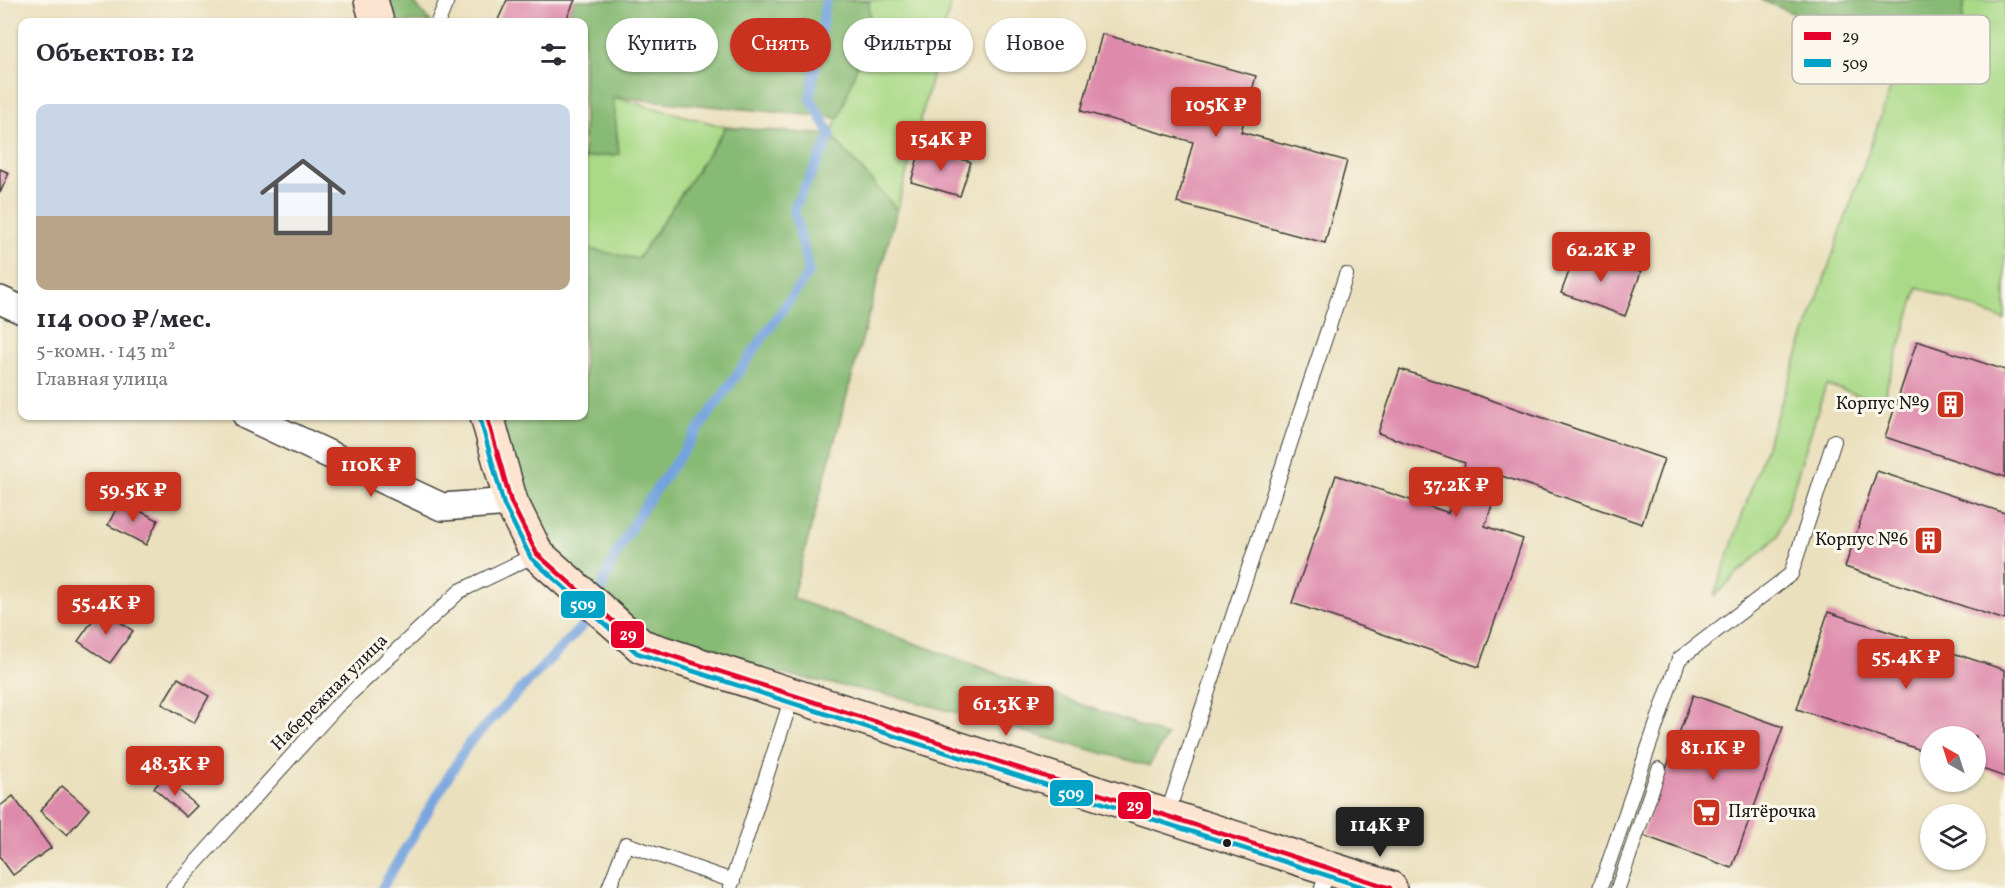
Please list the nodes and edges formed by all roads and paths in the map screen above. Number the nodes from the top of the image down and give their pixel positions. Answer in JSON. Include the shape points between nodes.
{"nodes":[{"id":1,"x":371,"y":0,"type":"edge"},
{"id":2,"x":447,"y":0,"type":"edge"},
{"id":3,"x":376,"y":18,"type":"edge"},
{"id":4,"x":440,"y":18,"type":"edge"},
{"id":5,"x":1346,"y":275,"type":"dead end"},
{"id":6,"x":0,"y":300,"type":"edge"},
{"id":7,"x":18,"y":308,"type":"edge"},
{"id":8,"x":256,"y":420,"type":"edge"},
{"id":9,"x":488,"y":420,"type":"edge"},
{"id":10,"x":1834,"y":441,"type":"dead end"},
{"id":11,"x":512,"y":502,"type":"junction"},
{"id":12,"x":537,"y":555,"type":"junction"},
{"id":13,"x":793,"y":694,"type":"junction"},
{"id":14,"x":1659,"y":769,"type":"dead end"},
{"id":15,"x":1167,"y":816,"type":"junction"},
{"id":16,"x":1326,"y":878,"type":"edge"},
{"id":17,"x":731,"y":884,"type":"edge"},
{"id":18,"x":173,"y":888,"type":"edge"},
{"id":19,"x":609,"y":888,"type":"edge"},
{"id":20,"x":1390,"y":888,"type":"edge"},
{"id":21,"x":1600,"y":888,"type":"edge"},
{"id":22,"x":1618,"y":888,"type":"edge"}],
"edges":[{"from":1,"to":3,"type":"main road"},
{"from":2,"to":4,"type":"lane"},
{"from":5,"to":15,"type":"lane"},
{"from":6,"to":7,"type":"street"},
{"from":8,"to":11,"type":"street","via":[[442,507]]},
{"from":9,"to":11,"type":"main road"},
{"from":10,"to":21,"type":"lane","via":[[1791,574],[1679,659]]},
{"from":11,"to":12,"type":"main road"},
{"from":12,"to":13,"type":"main road","via":[[641,646]]},
{"from":12,"to":18,"type":"lane","name":"Набережная улица","via":[[460,591],[336,707]]},
{"from":13,"to":15,"type":"main road"},
{"from":13,"to":17,"type":"lane"},
{"from":14,"to":22,"type":"lane"},
{"from":15,"to":16,"type":"main road"},
{"from":16,"to":20,"type":"main road"},
{"from":17,"to":19,"type":"lane","via":[[626,844]]}]}
